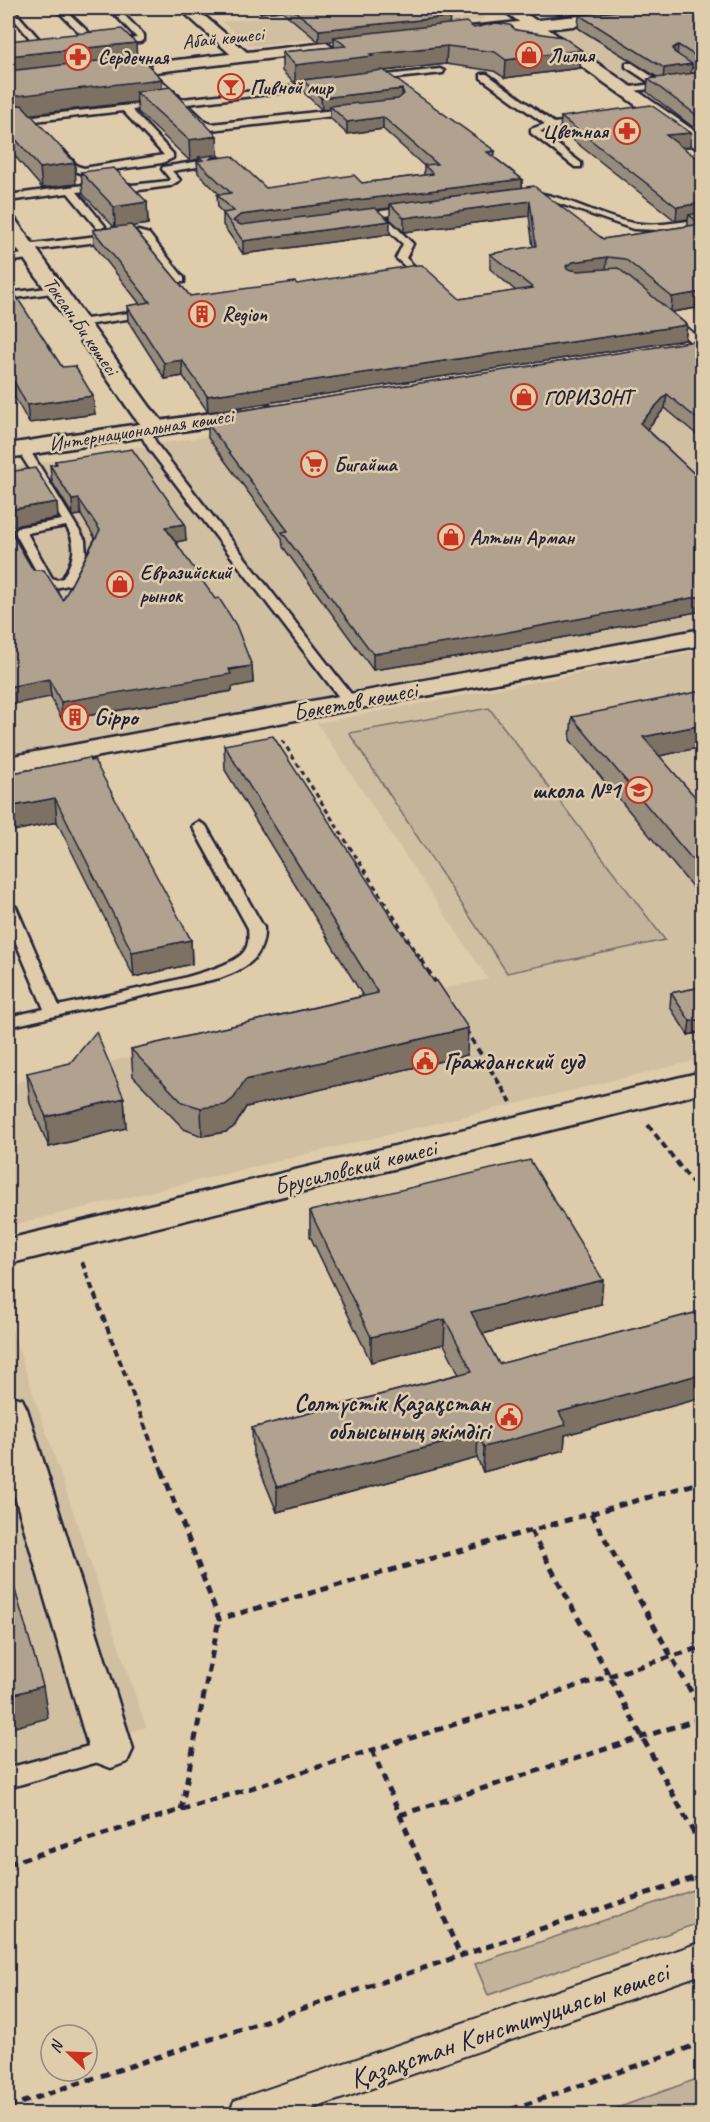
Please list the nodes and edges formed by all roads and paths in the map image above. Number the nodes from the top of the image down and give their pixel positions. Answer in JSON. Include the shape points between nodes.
{"nodes":[{"id":1,"x":8,"y":8,"type":"edge"},
{"id":2,"x":59,"y":8,"type":"edge"},
{"id":3,"x":113,"y":8,"type":"edge"},
{"id":4,"x":186,"y":8,"type":"edge"},
{"id":5,"x":509,"y":8,"type":"edge"},
{"id":6,"x":690,"y":11,"type":"edge"},
{"id":7,"x":536,"y":25,"type":"junction"},
{"id":8,"x":454,"y":34,"type":"edge"},
{"id":9,"x":336,"y":47,"type":"edge"},
{"id":10,"x":8,"y":54,"type":"edge"},
{"id":11,"x":243,"y":57,"type":"junction"},
{"id":12,"x":629,"y":64,"type":"edge"},
{"id":13,"x":145,"y":68,"type":"junction"},
{"id":14,"x":440,"y":71,"type":"edge"},
{"id":15,"x":694,"y":74,"type":"edge"},
{"id":16,"x":88,"y":75,"type":"edge"},
{"id":17,"x":484,"y":76,"type":"edge"},
{"id":18,"x":702,"y":80,"type":"edge"},
{"id":19,"x":357,"y":81,"type":"edge"},
{"id":20,"x":334,"y":84,"type":"edge"},
{"id":21,"x":660,"y":86,"type":"junction"},
{"id":22,"x":627,"y":90,"type":"junction"},
{"id":23,"x":180,"y":102,"type":"junction"},
{"id":24,"x":126,"y":109,"type":"junction"},
{"id":25,"x":363,"y":109,"type":"edge"},
{"id":26,"x":32,"y":120,"type":"junction"},
{"id":27,"x":587,"y":121,"type":"edge"},
{"id":28,"x":8,"y":122,"type":"edge"},
{"id":29,"x":552,"y":125,"type":"junction"},
{"id":30,"x":39,"y":128,"type":"edge"},
{"id":31,"x":53,"y":144,"type":"edge"},
{"id":32,"x":702,"y":144,"type":"edge"},
{"id":33,"x":229,"y":160,"type":"edge"},
{"id":34,"x":578,"y":165,"type":"dead end"},
{"id":35,"x":71,"y":190,"type":"junction"},
{"id":36,"x":512,"y":196,"type":"edge"},
{"id":37,"x":8,"y":198,"type":"edge"},
{"id":38,"x":423,"y":208,"type":"edge"},
{"id":39,"x":378,"y":214,"type":"junction"},
{"id":40,"x":344,"y":219,"type":"edge"},
{"id":41,"x":702,"y":222,"type":"edge"},
{"id":42,"x":8,"y":223,"type":"edge"},
{"id":43,"x":100,"y":226,"type":"edge"},
{"id":44,"x":28,"y":252,"type":"junction"},
{"id":45,"x":8,"y":259,"type":"edge"},
{"id":46,"x":419,"y":276,"type":"edge"},
{"id":47,"x":181,"y":280,"type":"dead end"},
{"id":48,"x":55,"y":290,"type":"junction"},
{"id":49,"x":8,"y":297,"type":"edge"},
{"id":50,"x":659,"y":310,"type":"edge"},
{"id":51,"x":136,"y":315,"type":"edge"},
{"id":52,"x":79,"y":323,"type":"junction"},
{"id":53,"x":702,"y":346,"type":"edge"},
{"id":54,"x":678,"y":349,"type":"edge"},
{"id":55,"x":287,"y":408,"type":"edge"},
{"id":56,"x":150,"y":429,"type":"junction"},
{"id":57,"x":15,"y":450,"type":"edge"},
{"id":58,"x":69,"y":522,"type":"junction"},
{"id":59,"x":702,"y":637,"type":"edge"},
{"id":60,"x":350,"y":702,"type":"junction"},
{"id":61,"x":268,"y":717,"type":"junction"},
{"id":62,"x":8,"y":765,"type":"edge"},
{"id":63,"x":199,"y":826,"type":"dead end"},
{"id":64,"x":8,"y":907,"type":"edge"},
{"id":65,"x":438,"y":986,"type":"edge"},
{"id":66,"x":53,"y":1011,"type":"junction"},
{"id":67,"x":8,"y":1022,"type":"edge"},
{"id":68,"x":463,"y":1026,"type":"edge"},
{"id":69,"x":702,"y":1083,"type":"edge"},
{"id":70,"x":629,"y":1101,"type":"junction"},
{"id":71,"x":526,"y":1125,"type":"junction"},
{"id":72,"x":702,"y":1195,"type":"edge"},
{"id":73,"x":72,"y":1236,"type":"junction"},
{"id":74,"x":8,"y":1252,"type":"edge"},
{"id":75,"x":8,"y":1409,"type":"edge"},
{"id":76,"x":702,"y":1482,"type":"edge"},
{"id":77,"x":591,"y":1514,"type":"junction"},
{"id":78,"x":531,"y":1531,"type":"junction"},
{"id":79,"x":219,"y":1619,"type":"junction"},
{"id":80,"x":702,"y":1647,"type":"edge"},
{"id":81,"x":672,"y":1656,"type":"junction"},
{"id":82,"x":610,"y":1676,"type":"junction"},
{"id":83,"x":702,"y":1711,"type":"edge"},
{"id":84,"x":702,"y":1718,"type":"edge"},
{"id":85,"x":643,"y":1737,"type":"junction"},
{"id":86,"x":111,"y":1749,"type":"joint"},
{"id":87,"x":372,"y":1750,"type":"junction"},
{"id":88,"x":8,"y":1778,"type":"edge"},
{"id":89,"x":181,"y":1810,"type":"junction"},
{"id":90,"x":400,"y":1815,"type":"junction"},
{"id":91,"x":702,"y":1848,"type":"edge"},
{"id":92,"x":8,"y":1864,"type":"edge"},
{"id":93,"x":702,"y":1875,"type":"edge"},
{"id":94,"x":460,"y":1955,"type":"junction"},
{"id":95,"x":702,"y":1958,"type":"edge"},
{"id":96,"x":702,"y":2043,"type":"edge"},
{"id":97,"x":8,"y":2107,"type":"edge"},
{"id":98,"x":247,"y":2115,"type":"edge"},
{"id":99,"x":498,"y":2115,"type":"edge"}],
"edges":[{"from":1,"to":10,"type":"lane","via":[[43,49]]},
{"from":2,"to":3,"type":"lane","via":[[96,44],[140,39]]},
{"from":4,"to":11,"type":"street"},
{"from":5,"to":7,"type":"street"},
{"from":6,"to":7,"type":"street"},
{"from":7,"to":8,"type":"street"},
{"from":7,"to":22,"type":"street"},
{"from":9,"to":11,"type":"street","name":"Абай көшесі"},
{"from":11,"to":13,"type":"street","name":"Абай көшесі"},
{"from":12,"to":21,"type":"lane"},
{"from":13,"to":16,"type":"street","name":"Абай көшесі"},
{"from":13,"to":23,"type":"lane"},
{"from":14,"to":19,"type":"lane"},
{"from":15,"to":18,"type":"lane"},
{"from":17,"to":29,"type":"lane"},
{"from":18,"to":21,"type":"lane"},
{"from":20,"to":23,"type":"lane"},
{"from":21,"to":22,"type":"lane"},
{"from":22,"to":32,"type":"street","via":[[651,112]]},
{"from":23,"to":24,"type":"lane"},
{"from":23,"to":25,"type":"lane","via":[[203,124],[217,128]]},
{"from":24,"to":26,"type":"lane"},
{"from":24,"to":31,"type":"lane","via":[[170,156],[83,171],[74,168]]},
{"from":26,"to":28,"type":"lane"},
{"from":26,"to":30,"type":"lane"},
{"from":27,"to":29,"type":"lane"},
{"from":29,"to":34,"type":"lane","via":[[534,131]]},
{"from":33,"to":35,"type":"lane","via":[[168,168],[175,180],[171,183]]},
{"from":35,"to":37,"type":"lane"},
{"from":35,"to":43,"type":"lane"},
{"from":36,"to":41,"type":"lane","via":[[545,196],[642,227]]},
{"from":38,"to":39,"type":"lane"},
{"from":39,"to":40,"type":"lane"},
{"from":39,"to":46,"type":"lane","via":[[408,244],[400,258]]},
{"from":42,"to":44,"type":"street","name":"Токсан Би көшесі"},
{"from":44,"to":45,"type":"lane"},
{"from":44,"to":47,"type":"lane","via":[[138,234],[146,236]]},
{"from":44,"to":48,"type":"street","name":"Токсан Би көшесі"},
{"from":48,"to":49,"type":"lane"},
{"from":48,"to":52,"type":"street","name":"Токсан Би көшесі"},
{"from":50,"to":53,"type":"lane"},
{"from":51,"to":52,"type":"lane"},
{"from":52,"to":56,"type":"street","name":"Токсан Би көшесі"},
{"from":53,"to":54,"type":"street"},
{"from":55,"to":56,"type":"street","name":"Интернациональная көшесі"},
{"from":56,"to":57,"type":"street","name":"Интернациональная көшесі"},
{"from":56,"to":60,"type":"lane","via":[[153,447]]},
{"from":57,"to":58,"type":"lane"},
{"from":58,"to":58,"type":"lane","via":[[83,548],[68,581],[48,582],[20,531]]},
{"from":59,"to":60,"type":"street","name":"Бөкетов көшесі"},
{"from":60,"to":61,"type":"street","name":"Бөкетов көшесі"},
{"from":61,"to":62,"type":"street","name":"Бөкетов көшесі"},
{"from":61,"to":65,"type":"path"},
{"from":63,"to":66,"type":"lane","via":[[256,928],[258,942],[250,956],[235,968],[214,975]]},
{"from":64,"to":66,"type":"lane"},
{"from":66,"to":67,"type":"lane"},
{"from":68,"to":71,"type":"path"},
{"from":69,"to":70,"type":"street","name":"Брусиловский көшесі"},
{"from":70,"to":71,"type":"street","name":"Брусиловский көшесі"},
{"from":70,"to":72,"type":"path"},
{"from":71,"to":73,"type":"street","name":"Брусиловский көшесі"},
{"from":73,"to":74,"type":"street","name":"Брусиловский көшесі"},
{"from":73,"to":79,"type":"path"},
{"from":75,"to":86,"type":"street"},
{"from":76,"to":77,"type":"path"},
{"from":77,"to":78,"type":"path"},
{"from":77,"to":81,"type":"path"},
{"from":78,"to":79,"type":"path"},
{"from":78,"to":82,"type":"path"},
{"from":79,"to":89,"type":"path"},
{"from":80,"to":81,"type":"path"},
{"from":81,"to":82,"type":"path"},
{"from":81,"to":83,"type":"path"},
{"from":82,"to":85,"type":"path"},
{"from":82,"to":87,"type":"path"},
{"from":84,"to":85,"type":"path"},
{"from":85,"to":90,"type":"path"},
{"from":85,"to":91,"type":"path"},
{"from":86,"to":88,"type":"lane"},
{"from":87,"to":89,"type":"path"},
{"from":87,"to":90,"type":"path"},
{"from":89,"to":92,"type":"path"},
{"from":90,"to":94,"type":"path"},
{"from":93,"to":94,"type":"path"},
{"from":94,"to":97,"type":"path"},
{"from":95,"to":98,"type":"street","name":"Қазақстан Конституциясы көшесі"},
{"from":96,"to":99,"type":"path"}]}
